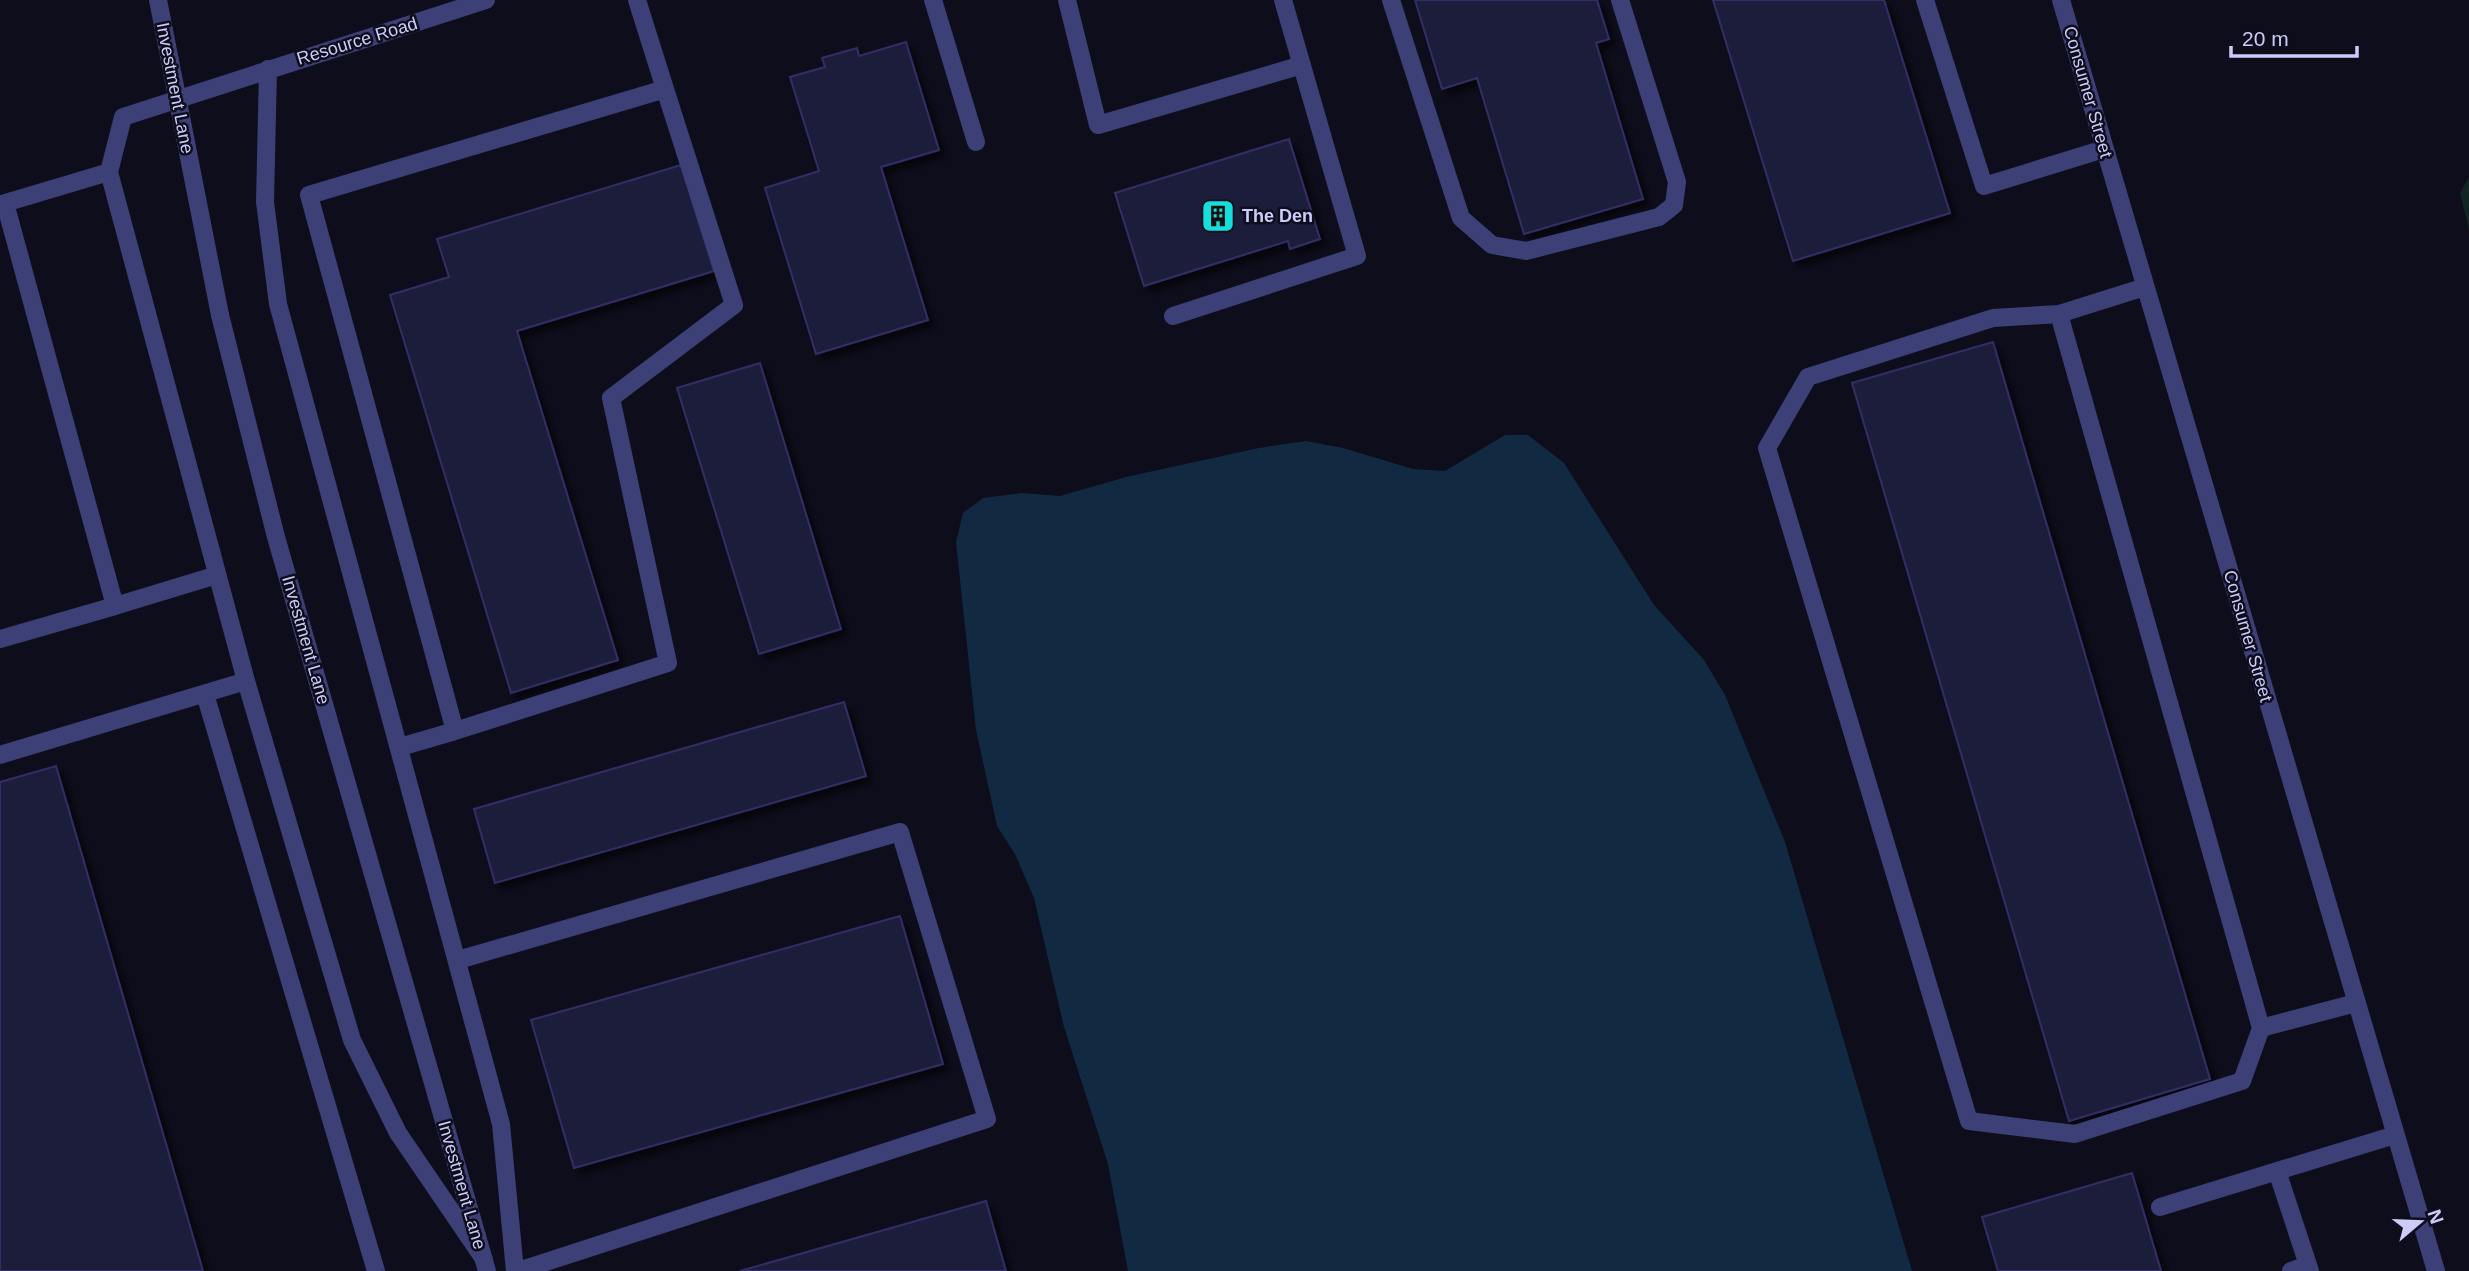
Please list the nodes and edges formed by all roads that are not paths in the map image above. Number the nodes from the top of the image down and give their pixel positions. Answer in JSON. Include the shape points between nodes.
{"nodes":[{"id":1,"x":158,"y":0,"type":"edge"},
{"id":2,"x":486,"y":0,"type":"edge"},
{"id":3,"x":637,"y":0,"type":"edge"},
{"id":4,"x":933,"y":0,"type":"edge"},
{"id":5,"x":1067,"y":0,"type":"edge"},
{"id":6,"x":1283,"y":0,"type":"edge"},
{"id":7,"x":1391,"y":0,"type":"edge"},
{"id":8,"x":1620,"y":0,"type":"edge"},
{"id":9,"x":1925,"y":0,"type":"edge"},
{"id":10,"x":2060,"y":0,"type":"edge"},
{"id":11,"x":1302,"y":65,"type":"junction"},
{"id":12,"x":268,"y":69,"type":"junction"},
{"id":13,"x":665,"y":89,"type":"junction"},
{"id":14,"x":976,"y":142,"type":"dead end"},
{"id":15,"x":2104,"y":149,"type":"junction"},
{"id":16,"x":109,"y":172,"type":"junction"},
{"id":17,"x":2,"y":204,"type":"edge"},
{"id":18,"x":2145,"y":287,"type":"junction"},
{"id":19,"x":2059,"y":314,"type":"junction"},
{"id":20,"x":1173,"y":316,"type":"dead end"},
{"id":21,"x":217,"y":575,"type":"junction"},
{"id":22,"x":115,"y":606,"type":"junction"},
{"id":23,"x":0,"y":639,"type":"edge"},
{"id":24,"x":246,"y":681,"type":"junction"},
{"id":25,"x":205,"y":694,"type":"junction"},
{"id":26,"x":455,"y":731,"type":"junction"},
{"id":27,"x":400,"y":747,"type":"junction"},
{"id":28,"x":0,"y":755,"type":"edge"},
{"id":29,"x":458,"y":960,"type":"junction"},
{"id":30,"x":2356,"y":1003,"type":"junction"},
{"id":31,"x":2261,"y":1028,"type":"junction"},
{"id":32,"x":2395,"y":1135,"type":"junction"},
{"id":33,"x":2277,"y":1171,"type":"junction"},
{"id":34,"x":2160,"y":1207,"type":"dead end"},
{"id":35,"x":485,"y":1265,"type":"edge"},
{"id":36,"x":2303,"y":1269,"type":"edge"},
{"id":37,"x":376,"y":1271,"type":"edge"},
{"id":38,"x":517,"y":1271,"type":"edge"},
{"id":39,"x":2436,"y":1271,"type":"edge"}],
"edges":[{"from":1,"to":35,"type":"street","name":"Investment Lane","bridge":true,"via":[[220,315],[276,537]]},
{"from":2,"to":12,"type":"street","name":"Resource Road"},
{"from":3,"to":13,"type":"street"},
{"from":4,"to":14,"type":"street"},
{"from":5,"to":11,"type":"street","via":[[1098,125]]},
{"from":6,"to":11,"type":"street"},
{"from":7,"to":8,"type":"street","via":[[1461,218],[1492,245],[1527,251],[1659,217],[1674,205],[1676,182]]},
{"from":9,"to":15,"type":"street","via":[[1984,186]]},
{"from":10,"to":15,"type":"street","name":"Consumer Street"},
{"from":11,"to":20,"type":"street","via":[[1357,256]]},
{"from":12,"to":16,"type":"street","name":"Resource Road","via":[[123,117]]},
{"from":12,"to":27,"type":"street","via":[[265,202],[278,304]]},
{"from":13,"to":26,"type":"street","via":[[734,305],[611,398],[667,663]]},
{"from":13,"to":26,"type":"street","via":[[309,195]]},
{"from":15,"to":18,"type":"street","name":"Consumer Street"},
{"from":16,"to":17,"type":"street"},
{"from":16,"to":21,"type":"street"},
{"from":17,"to":22,"type":"street"},
{"from":18,"to":19,"type":"street"},
{"from":18,"to":30,"type":"street","name":"Consumer Street"},
{"from":19,"to":31,"type":"street"},
{"from":19,"to":31,"type":"street","via":[[1993,318],[1808,377],[1767,448],[1969,1121],[2074,1134],[2242,1081]]},
{"from":21,"to":22,"type":"street"},
{"from":21,"to":24,"type":"street"},
{"from":22,"to":23,"type":"street"},
{"from":24,"to":25,"type":"street"},
{"from":24,"to":35,"type":"street","via":[[352,1040],[398,1133]]},
{"from":25,"to":28,"type":"street"},
{"from":25,"to":37,"type":"street"},
{"from":26,"to":27,"type":"street"},
{"from":27,"to":29,"type":"street"},
{"from":29,"to":38,"type":"street","via":[[501,1124]]},
{"from":29,"to":38,"type":"street","via":[[900,832],[987,1119]]},
{"from":30,"to":31,"type":"street"},
{"from":30,"to":32,"type":"street","name":"Consumer Street"},
{"from":32,"to":33,"type":"street"},
{"from":32,"to":39,"type":"street","name":"Consumer Street"},
{"from":33,"to":34,"type":"street"},
{"from":33,"to":36,"type":"street"}]}
